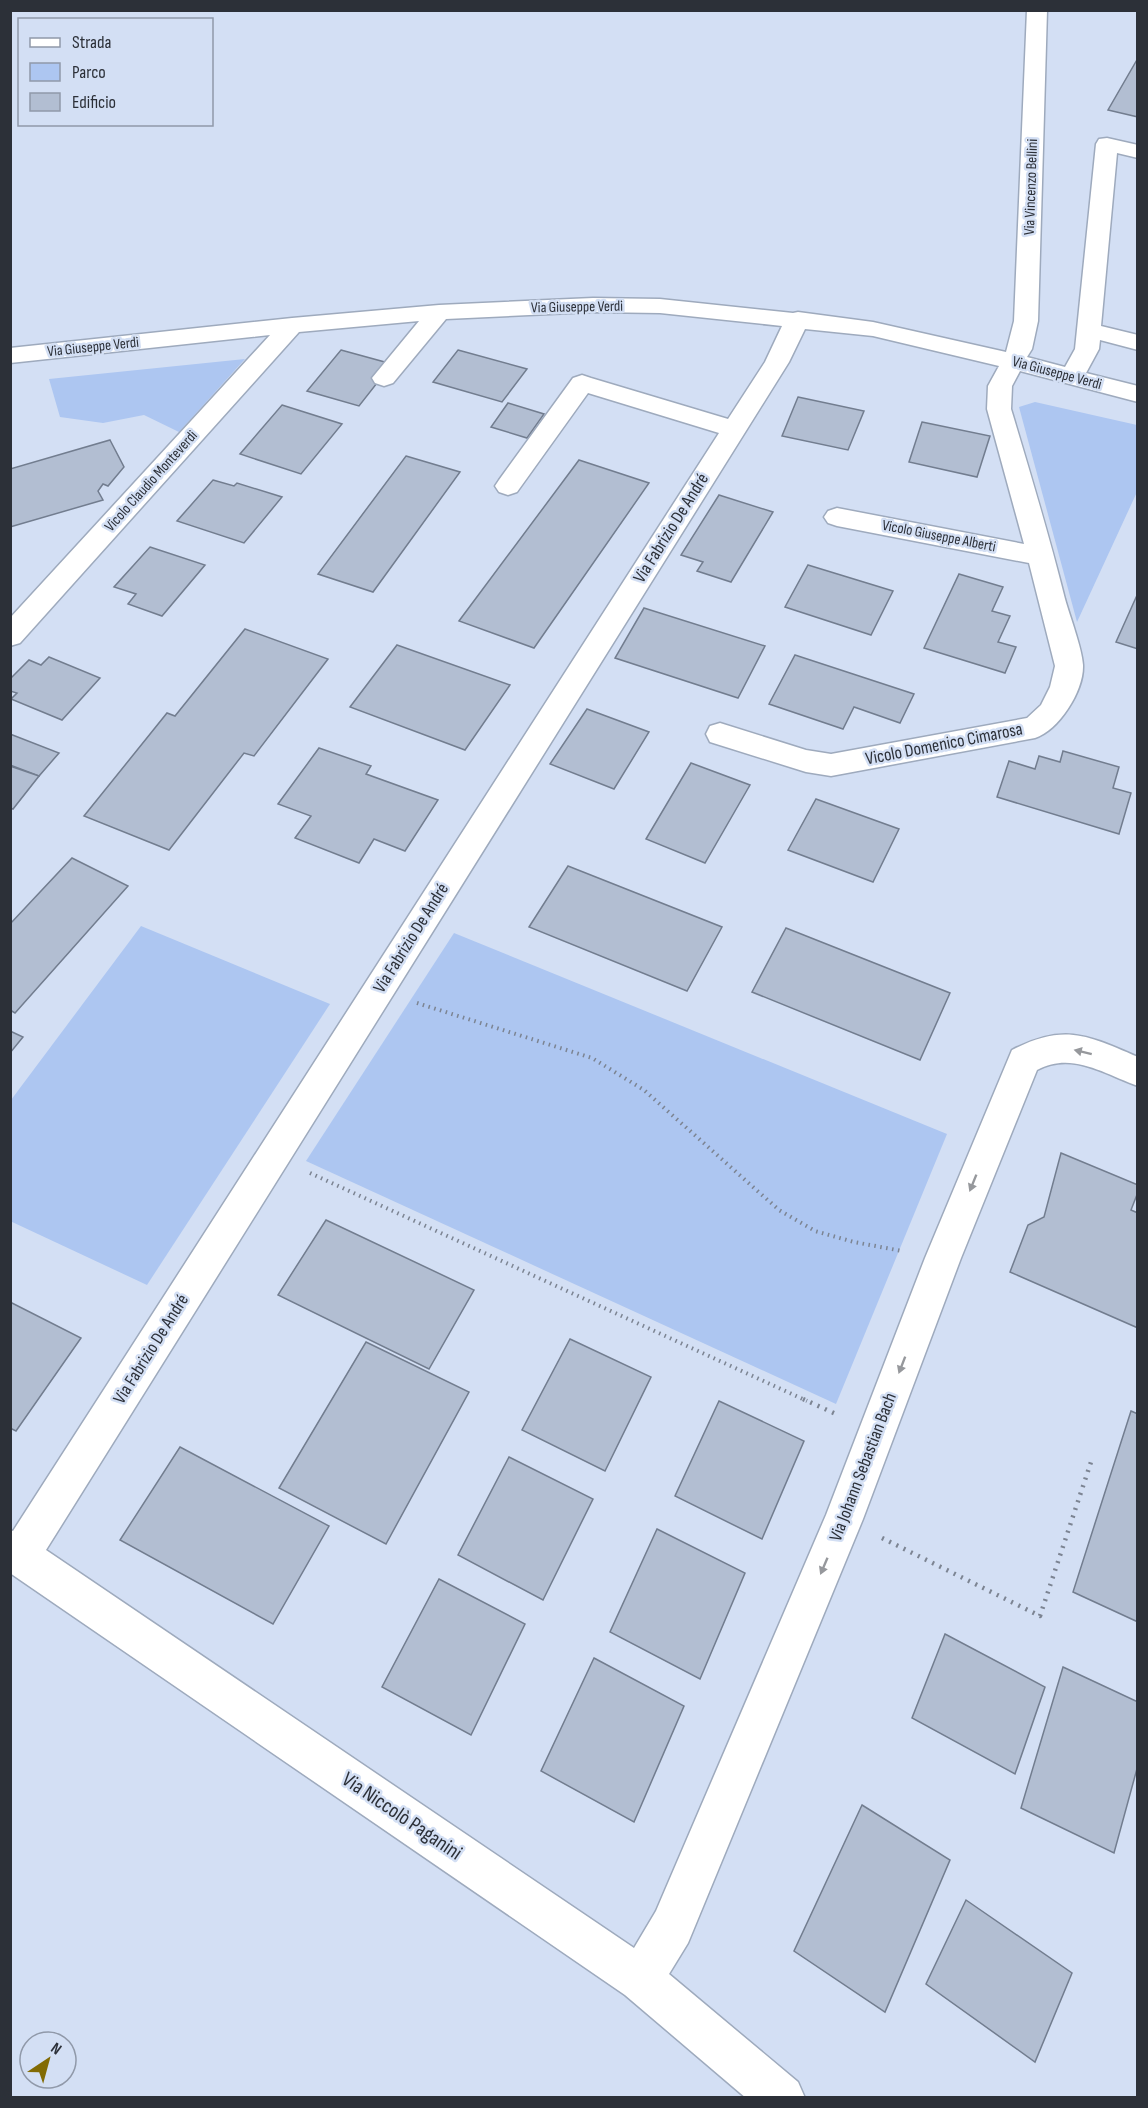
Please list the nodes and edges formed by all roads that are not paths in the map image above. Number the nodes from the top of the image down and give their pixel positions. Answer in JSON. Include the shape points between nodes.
{"nodes":[{"id":1,"x":1037,"y":10,"type":"edge"},
{"id":2,"x":1137,"y":152,"type":"edge"},
{"id":3,"x":439,"y":312,"type":"junction"},
{"id":4,"x":798,"y":319,"type":"junction"},
{"id":5,"x":292,"y":325,"type":"junction"},
{"id":6,"x":1089,"y":330,"type":"junction"},
{"id":7,"x":1137,"y":343,"type":"edge"},
{"id":8,"x":10,"y":356,"type":"edge"},
{"id":9,"x":1012,"y":361,"type":"junction"},
{"id":10,"x":1072,"y":377,"type":"junction"},
{"id":11,"x":384,"y":378,"type":"dead end"},
{"id":12,"x":1137,"y":394,"type":"edge"},
{"id":13,"x":734,"y":429,"type":"junction"},
{"id":14,"x":508,"y":486,"type":"dead end"},
{"id":15,"x":837,"y":517,"type":"dead end"},
{"id":16,"x":1041,"y":556,"type":"junction"},
{"id":17,"x":10,"y":636,"type":"edge"},
{"id":18,"x":720,"y":734,"type":"dead end"},
{"id":19,"x":1137,"y":1072,"type":"edge"},
{"id":20,"x":15,"y":1552,"type":"edge"},
{"id":21,"x":641,"y":1979,"type":"junction"},
{"id":22,"x":782,"y":2097,"type":"edge"}],
"edges":[{"from":1,"to":9,"type":"street","name":"Via Vincenzo Bellini","via":[[1026,321],[1020,349]]},
{"from":2,"to":6,"type":"street","via":[[1107,144]]},
{"from":3,"to":4,"type":"street","name":"Via Giuseppe Verdi","via":[[660,306]]},
{"from":3,"to":5,"type":"street","name":"Via Giuseppe Verdi"},
{"from":3,"to":11,"type":"street"},
{"from":4,"to":9,"type":"street","name":"Via Giuseppe Verdi","via":[[873,329]]},
{"from":4,"to":13,"type":"street","name":"Via Fabrizio De André","via":[[777,362]]},
{"from":5,"to":8,"type":"street","name":"Via Giuseppe Verdi"},
{"from":5,"to":17,"type":"street","name":"Vicolo Claudio Monteverdi"},
{"from":6,"to":7,"type":"street"},
{"from":6,"to":10,"type":"street","via":[[1088,349]]},
{"from":9,"to":10,"type":"street","name":"Via Giuseppe Verdi"},
{"from":9,"to":16,"type":"street","name":"Vicolo Domenico Cimarosa","via":[[1000,386],[999,410]]},
{"from":10,"to":12,"type":"street","name":"Via Giuseppe Verdi"},
{"from":13,"to":14,"type":"street","via":[[582,383]]},
{"from":13,"to":20,"type":"street","name":"Via Fabrizio De André","via":[[274,1157]]},
{"from":15,"to":16,"type":"street","name":"Vicolo Giuseppe Alberti"},
{"from":16,"to":18,"type":"street","name":"Vicolo Domenico Cimarosa","via":[[1069,666],[1065,687],[1052,712],[1035,727],[831,765]]},
{"from":19,"to":21,"type":"street","name":"Via Johann Sebastian Bach","one_way":true,"via":[[1065,1047],[1024,1059],[844,1519],[672,1927]]},
{"from":20,"to":21,"type":"street","name":"Via Niccolò Paganini"},
{"from":21,"to":22,"type":"street","name":"Via Niccolò Paganini"}]}
